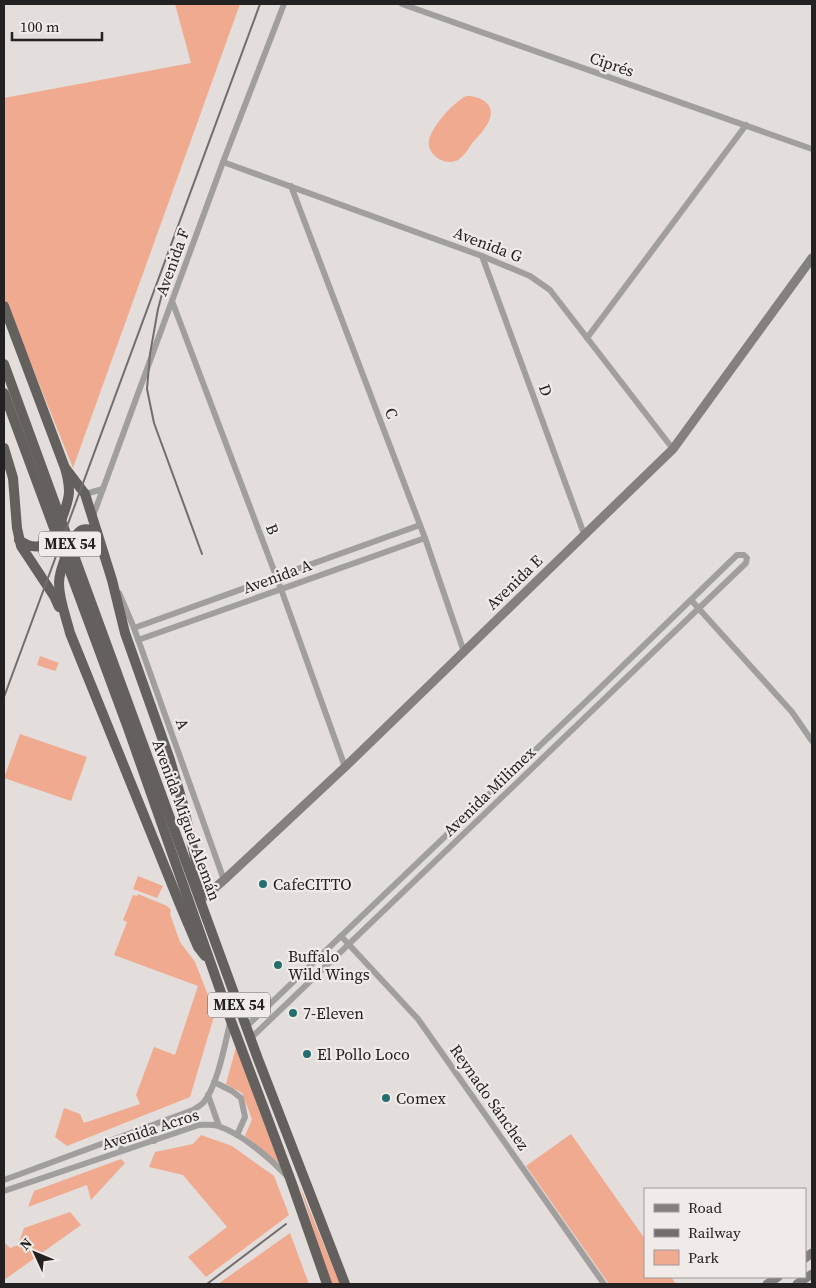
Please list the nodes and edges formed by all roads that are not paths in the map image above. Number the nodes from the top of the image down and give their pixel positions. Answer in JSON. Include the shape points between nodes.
{"nodes":[{"id":1,"x":284,"y":4,"type":"edge"},
{"id":2,"x":402,"y":4,"type":"edge"},
{"id":3,"x":746,"y":125,"type":"junction"},
{"id":4,"x":812,"y":149,"type":"edge"},
{"id":5,"x":223,"y":162,"type":"junction"},
{"id":6,"x":291,"y":186,"type":"junction"},
{"id":7,"x":482,"y":256,"type":"junction"},
{"id":8,"x":812,"y":258,"type":"edge"},
{"id":9,"x":172,"y":301,"type":"junction"},
{"id":10,"x":4,"y":306,"type":"edge"},
{"id":11,"x":587,"y":338,"type":"junction"},
{"id":12,"x":4,"y":364,"type":"edge"},
{"id":13,"x":4,"y":393,"type":"edge"},
{"id":14,"x":4,"y":448,"type":"edge"},
{"id":15,"x":673,"y":449,"type":"junction"},
{"id":16,"x":65,"y":468,"type":"junction"},
{"id":17,"x":103,"y":489,"type":"junction"},
{"id":18,"x":85,"y":494,"type":"junction"},
{"id":19,"x":93,"y":516,"type":"junction"},
{"id":20,"x":420,"y":525,"type":"junction"},
{"id":21,"x":92,"y":531,"type":"junction"},
{"id":22,"x":584,"y":534,"type":"junction"},
{"id":23,"x":425,"y":538,"type":"junction"},
{"id":24,"x":19,"y":540,"type":"junction"},
{"id":25,"x":356,"y":548,"type":"junction"},
{"id":26,"x":361,"y":560,"type":"junction"},
{"id":27,"x":276,"y":576,"type":"junction"},
{"id":28,"x":112,"y":580,"type":"junction"},
{"id":29,"x":281,"y":589,"type":"junction"},
{"id":30,"x":691,"y":600,"type":"junction"},
{"id":31,"x":699,"y":608,"type":"junction"},
{"id":32,"x":134,"y":628,"type":"junction"},
{"id":33,"x":70,"y":633,"type":"junction"},
{"id":34,"x":138,"y":640,"type":"junction"},
{"id":35,"x":464,"y":652,"type":"junction"},
{"id":36,"x":132,"y":726,"type":"junction"},
{"id":37,"x":812,"y":741,"type":"edge"},
{"id":38,"x":344,"y":767,"type":"junction"},
{"id":39,"x":224,"y":880,"type":"junction"},
{"id":40,"x":204,"y":897,"type":"junction"},
{"id":41,"x":204,"y":911,"type":"junction"},
{"id":42,"x":341,"y":936,"type":"junction"},
{"id":43,"x":350,"y":944,"type":"junction"},
{"id":44,"x":210,"y":960,"type":"junction"},
{"id":45,"x":231,"y":1021,"type":"junction"},
{"id":46,"x":246,"y":1026,"type":"junction"},
{"id":47,"x":251,"y":1038,"type":"junction"},
{"id":48,"x":214,"y":1082,"type":"junction"},
{"id":49,"x":208,"y":1095,"type":"junction"},
{"id":50,"x":149,"y":1126,"type":"junction"},
{"id":51,"x":219,"y":1126,"type":"junction"},
{"id":52,"x":237,"y":1135,"type":"junction"},
{"id":53,"x":118,"y":1138,"type":"junction"},
{"id":54,"x":154,"y":1140,"type":"junction"},
{"id":55,"x":122,"y":1152,"type":"junction"},
{"id":56,"x":4,"y":1180,"type":"edge"},
{"id":57,"x":291,"y":1181,"type":"junction"},
{"id":58,"x":4,"y":1192,"type":"edge"},
{"id":59,"x":812,"y":1274,"type":"edge"},
{"id":60,"x":327,"y":1284,"type":"edge"},
{"id":61,"x":345,"y":1284,"type":"edge"},
{"id":62,"x":604,"y":1284,"type":"edge"},
{"id":63,"x":797,"y":1284,"type":"edge"}],
"edges":[{"from":1,"to":5,"type":"street","name":"Avenida F"},
{"from":2,"to":3,"type":"street","name":"Ciprés"},
{"from":3,"to":4,"type":"street","name":"Ciprés"},
{"from":3,"to":11,"type":"street"},
{"from":5,"to":6,"type":"street","name":"Avenida G"},
{"from":5,"to":9,"type":"street","name":"Avenida F"},
{"from":6,"to":7,"type":"street","name":"Avenida G"},
{"from":6,"to":20,"type":"street","name":"C"},
{"from":7,"to":11,"type":"street","name":"Avenida G","via":[[545,284]]},
{"from":7,"to":22,"type":"street","name":"D"},
{"from":8,"to":15,"type":"main road","name":"Avenida E"},
{"from":9,"to":17,"type":"street","name":"Avenida F"},
{"from":9,"to":27,"type":"street","name":"B"},
{"from":10,"to":16,"type":"highway"},
{"from":11,"to":15,"type":"street","name":"Avenida G"},
{"from":12,"to":36,"type":"highway","name":"Avenida Miguel Alemán","number":"MEX 54"},
{"from":13,"to":36,"type":"highway","name":"Avenida Miguel Alemán","number":"MEX 54"},
{"from":14,"to":24,"type":"highway","via":[[13,478]]},
{"from":15,"to":22,"type":"main road","name":"Avenida E"},
{"from":16,"to":18,"type":"highway"},
{"from":16,"to":24,"type":"highway","via":[[68,498],[53,537],[38,546]]},
{"from":17,"to":18,"type":"street"},
{"from":17,"to":19,"type":"street","name":"Avenida F"},
{"from":18,"to":19,"type":"highway"},
{"from":19,"to":21,"type":"highway"},
{"from":20,"to":23,"type":"street","name":"C"},
{"from":20,"to":25,"type":"street","name":"Avenida A"},
{"from":21,"to":28,"type":"highway"},
{"from":21,"to":33,"type":"highway","via":[[82,530],[74,537],[60,576]]},
{"from":22,"to":35,"type":"main road","name":"Avenida E"},
{"from":23,"to":26,"type":"street","name":"Avenida A"},
{"from":23,"to":35,"type":"street","name":"C"},
{"from":24,"to":33,"type":"highway","via":[[54,596]]},
{"from":25,"to":26,"type":"street"},
{"from":25,"to":27,"type":"street","name":"Avenida A"},
{"from":26,"to":29,"type":"street","name":"Avenida A"},
{"from":27,"to":29,"type":"street","name":"B"},
{"from":27,"to":32,"type":"street","name":"Avenida A"},
{"from":28,"to":32,"type":"street","name":"A"},
{"from":28,"to":40,"type":"highway","via":[[125,633],[181,795]]},
{"from":29,"to":34,"type":"street","name":"Avenida A"},
{"from":29,"to":38,"type":"street","name":"B"},
{"from":30,"to":31,"type":"street"},
{"from":30,"to":31,"type":"street","name":"Avenida Milimex","via":[[737,555],[747,558],[746,563]]},
{"from":30,"to":42,"type":"street","name":"Avenida Milimex"},
{"from":31,"to":37,"type":"street","via":[[792,712]]},
{"from":31,"to":43,"type":"street","name":"Avenida Milimex"},
{"from":32,"to":34,"type":"street","name":"A"},
{"from":33,"to":44,"type":"highway","via":[[198,947]]},
{"from":34,"to":39,"type":"street","name":"A"},
{"from":35,"to":38,"type":"main road","name":"Avenida E"},
{"from":36,"to":41,"type":"highway","name":"Avenida Miguel Alemán","number":"MEX 54"},
{"from":36,"to":44,"type":"highway","name":"Avenida Miguel Alemán","number":"MEX 54"},
{"from":38,"to":39,"type":"main road","name":"Avenida E"},
{"from":39,"to":40,"type":"main road","name":"Avenida E"},
{"from":40,"to":41,"type":"highway"},
{"from":41,"to":46,"type":"highway","name":"Avenida Miguel Alemán","number":"MEX 54"},
{"from":42,"to":43,"type":"street","name":"Reynado Sánchez"},
{"from":42,"to":46,"type":"street","name":"Avenida Milimex"},
{"from":43,"to":47,"type":"street","name":"Avenida Milimex"},
{"from":43,"to":62,"type":"street","name":"Reynado Sánchez","via":[[418,1019]]},
{"from":44,"to":45,"type":"highway","name":"Avenida Miguel Alemán","number":"MEX 54"},
{"from":45,"to":48,"type":"street","name":"Avenida Acros"},
{"from":45,"to":57,"type":"highway","name":"Avenida Miguel Alemán","number":"MEX 54"},
{"from":46,"to":47,"type":"highway","name":"Avenida Miguel Alemán","number":"MEX 54"},
{"from":47,"to":61,"type":"highway","name":"Avenida Miguel Alemán","number":"MEX 54"},
{"from":48,"to":49,"type":"street","name":"Avenida Acros"},
{"from":48,"to":52,"type":"street","via":[[241,1098],[245,1117]]},
{"from":49,"to":50,"type":"street","name":"Avenida Acros","via":[[193,1110]]},
{"from":49,"to":51,"type":"street"},
{"from":50,"to":53,"type":"street","name":"Avenida Acros"},
{"from":50,"to":54,"type":"street"},
{"from":51,"to":52,"type":"street","name":"Avenida Acros"},
{"from":51,"to":54,"type":"street","name":"Avenida Acros","via":[[199,1126]]},
{"from":52,"to":57,"type":"street","name":"Avenida Acros"},
{"from":53,"to":55,"type":"street"},
{"from":53,"to":56,"type":"street","name":"Avenida Acros"},
{"from":54,"to":55,"type":"street","name":"Avenida Acros"},
{"from":55,"to":58,"type":"street","name":"Avenida Acros"},
{"from":57,"to":60,"type":"highway","name":"Avenida Miguel Alemán","number":"MEX 54"},
{"from":59,"to":63,"type":"main road"}]}
